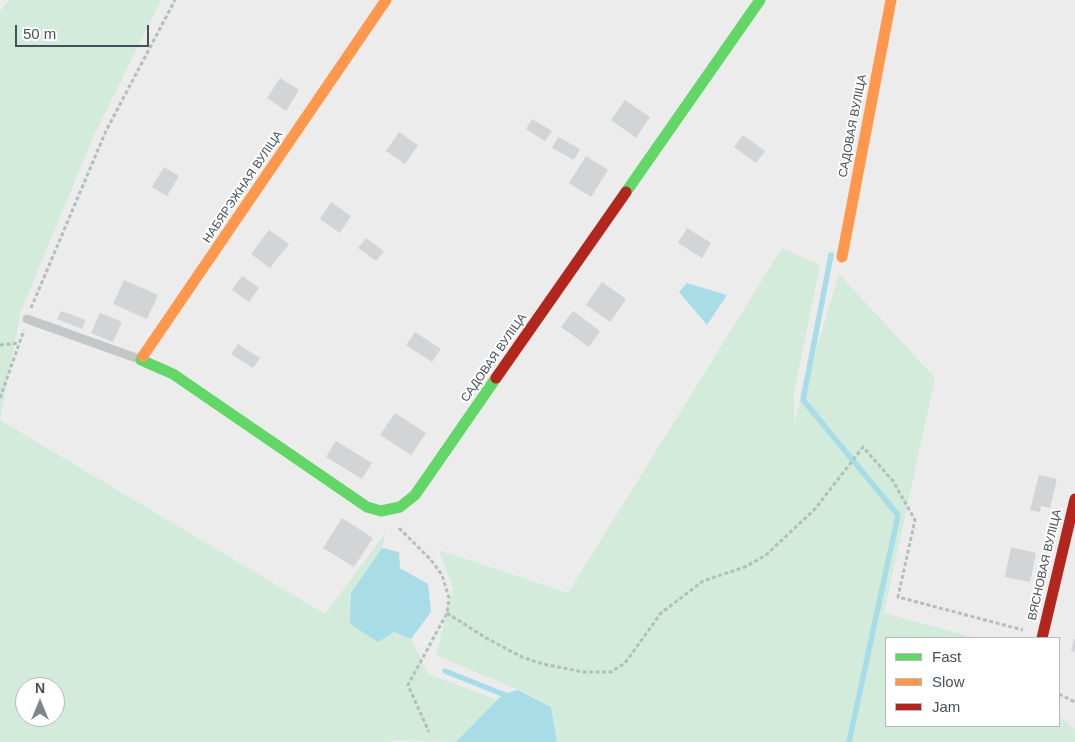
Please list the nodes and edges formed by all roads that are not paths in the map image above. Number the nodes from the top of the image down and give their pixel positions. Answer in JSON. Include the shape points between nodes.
{"nodes":[{"id":1,"x":386,"y":0,"type":"edge"},
{"id":2,"x":760,"y":0,"type":"edge"},
{"id":3,"x":891,"y":0,"type":"edge"},
{"id":4,"x":842,"y":257,"type":"dead end"},
{"id":5,"x":27,"y":320,"type":"road end"},
{"id":6,"x":141,"y":360,"type":"junction"},
{"id":7,"x":1075,"y":499,"type":"edge"},
{"id":8,"x":1042,"y":637,"type":"edge"}],
"edges":[{"from":1,"to":6,"type":"street","name":"НАБЯРЭЖНАЯ ВУЛІЦА"},
{"from":2,"to":6,"type":"street","name":"САДОВАЯ ВУЛІЦА","via":[[415,495],[400,507],[381,511],[367,507],[173,374]]},
{"from":3,"to":4,"type":"street","name":"САДОВАЯ ВУЛІЦА"},
{"from":5,"to":6,"type":"lane"},
{"from":7,"to":8,"type":"street","name":"ВЯСНОВАЯ ВУЛІЦА"}]}
